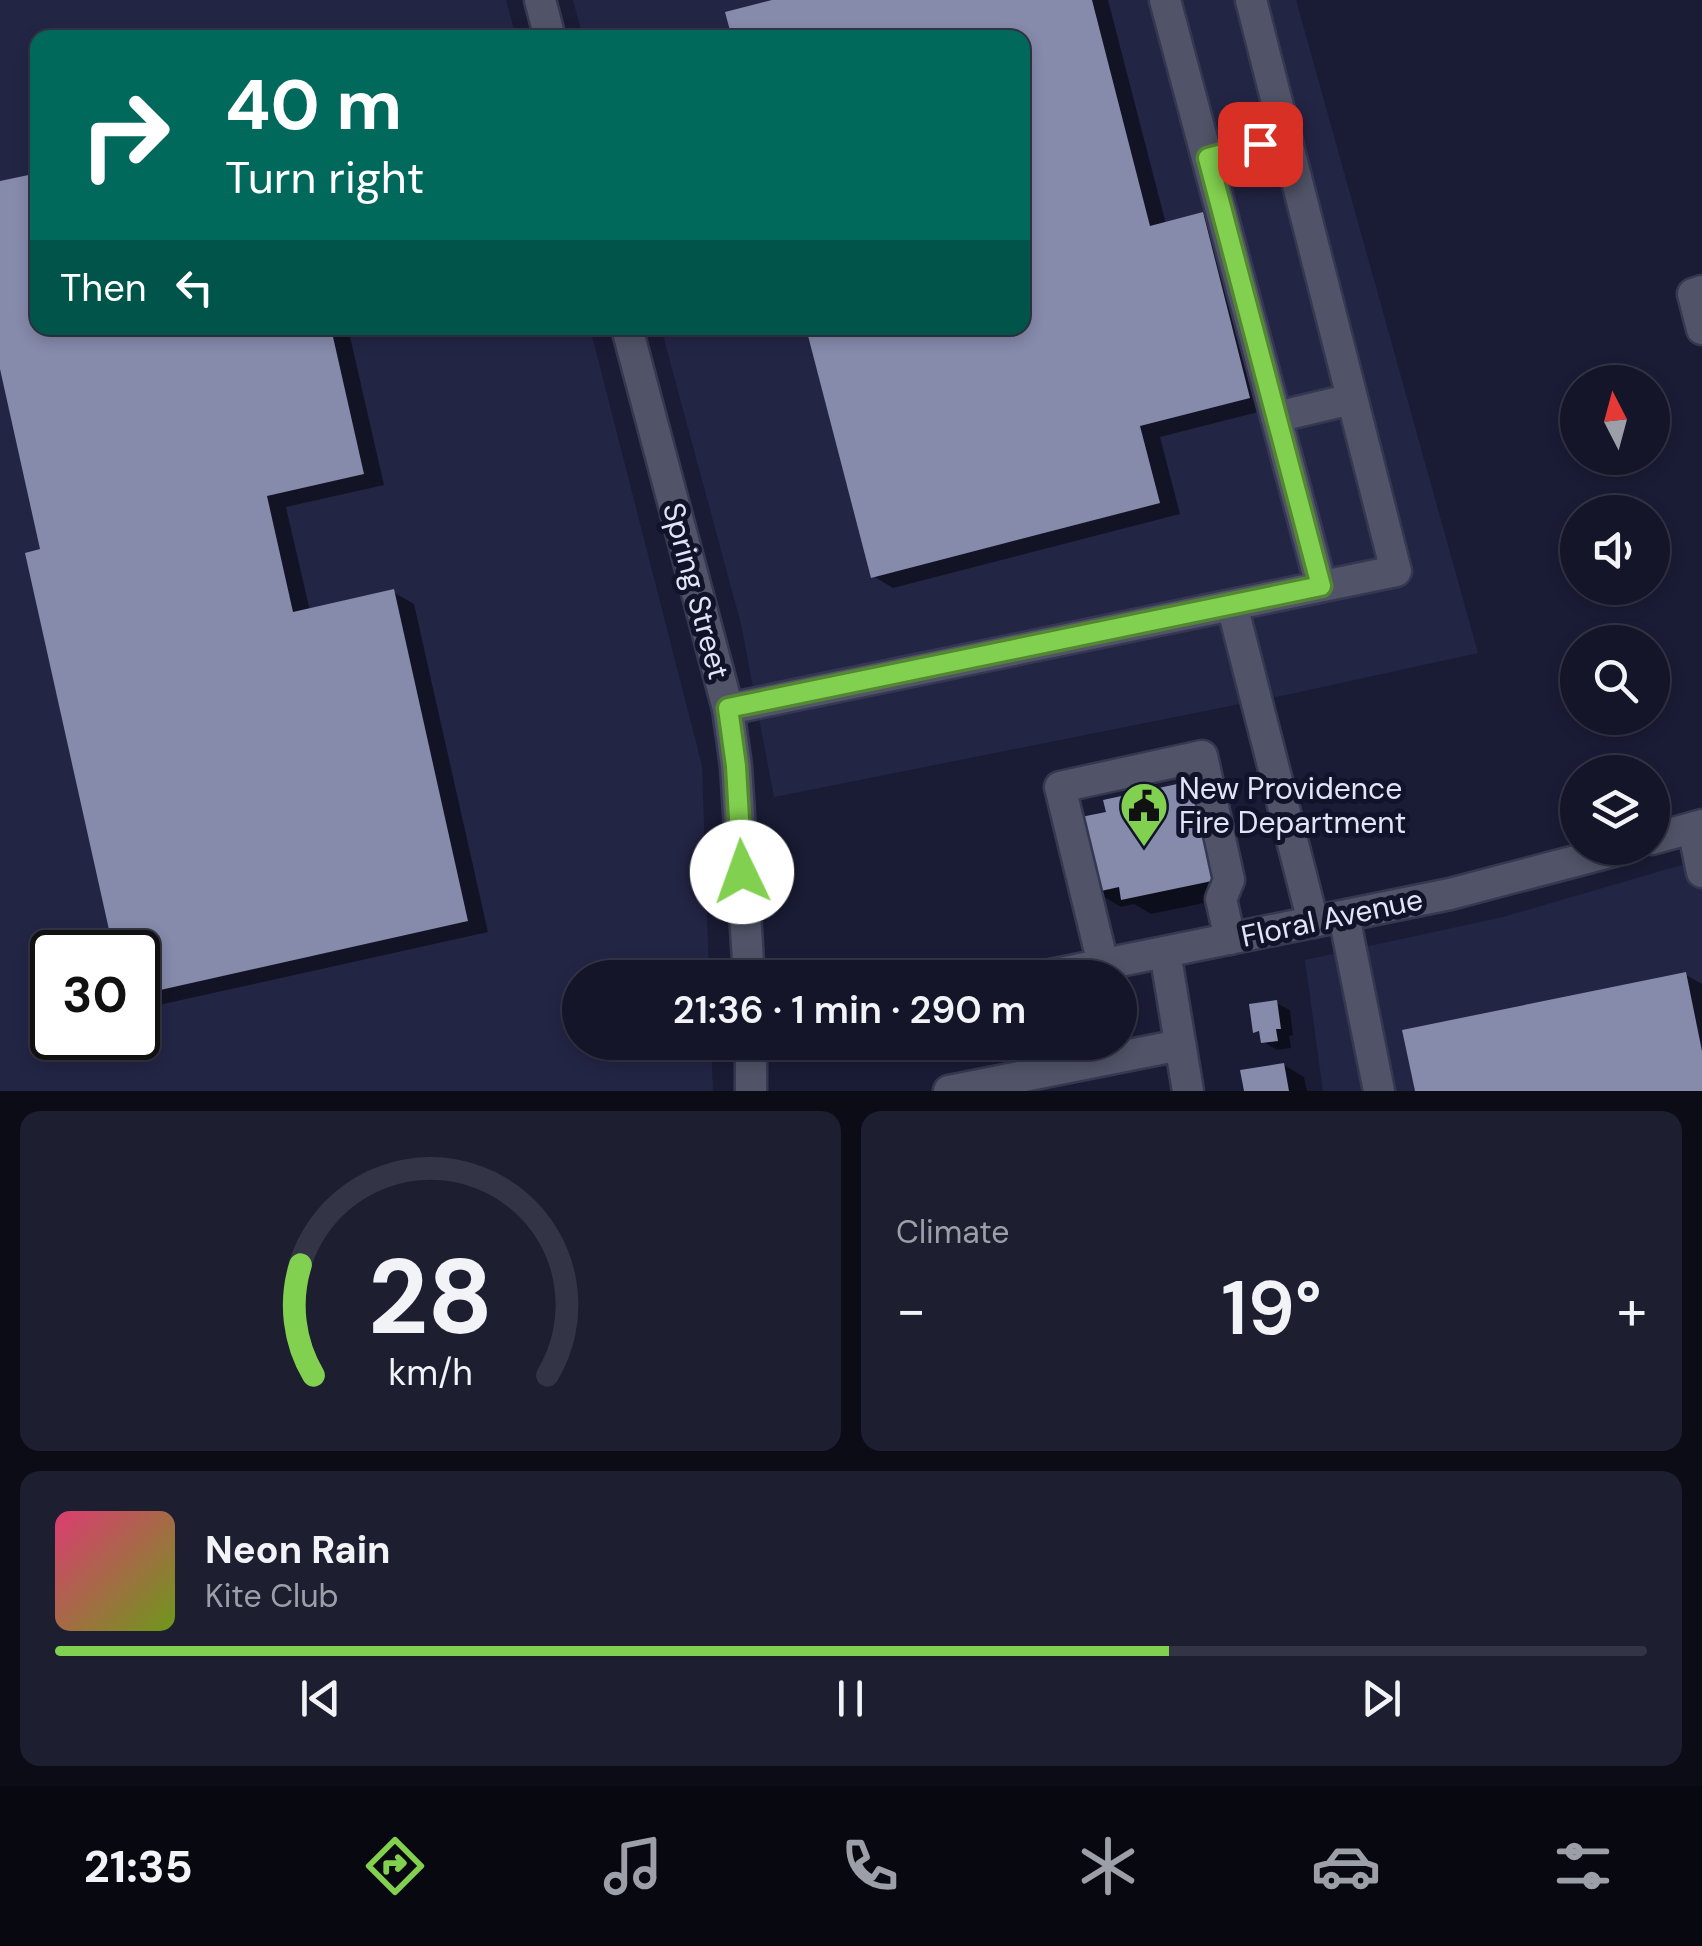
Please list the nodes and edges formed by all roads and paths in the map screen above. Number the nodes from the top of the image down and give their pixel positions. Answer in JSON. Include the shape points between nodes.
{"nodes":[{"id":1,"x":540,"y":0,"type":"edge"},
{"id":2,"x":1166,"y":0,"type":"edge"},
{"id":3,"x":1251,"y":0,"type":"edge"},
{"id":4,"x":548,"y":30,"type":"edge"},
{"id":5,"x":1286,"y":138,"type":"junction"},
{"id":6,"x":1208,"y":158,"type":"junction"},
{"id":7,"x":1702,"y":291,"type":"edge"},
{"id":8,"x":1702,"y":329,"type":"edge"},
{"id":9,"x":629,"y":335,"type":"edge"},
{"id":10,"x":1352,"y":399,"type":"junction"},
{"id":11,"x":1276,"y":417,"type":"junction"},
{"id":12,"x":1321,"y":586,"type":"junction"},
{"id":13,"x":1232,"y":604,"type":"junction"},
{"id":14,"x":728,"y":708,"type":"junction"},
{"id":15,"x":1697,"y":826,"type":"edge"},
{"id":16,"x":1670,"y":834,"type":"edge"},
{"id":17,"x":1560,"y":865,"type":"edge"},
{"id":18,"x":1702,"y":872,"type":"edge"},
{"id":19,"x":1344,"y":916,"type":"junction"},
{"id":20,"x":1313,"y":922,"type":"junction"},
{"id":21,"x":1230,"y":939,"type":"junction"},
{"id":22,"x":1164,"y":952,"type":"junction"},
{"id":23,"x":748,"y":960,"type":"edge"},
{"id":24,"x":1102,"y":960,"type":"edge"},
{"id":25,"x":1123,"y":960,"type":"edge"},
{"id":26,"x":1180,"y":1044,"type":"junction"},
{"id":27,"x":752,"y":1060,"type":"edge"},
{"id":28,"x":751,"y":1091,"type":"edge"},
{"id":29,"x":949,"y":1091,"type":"edge"},
{"id":30,"x":1188,"y":1091,"type":"edge"},
{"id":31,"x":1380,"y":1091,"type":"edge"}],
"edges":[{"from":1,"to":4,"type":"street"},
{"from":2,"to":6,"type":"street"},
{"from":3,"to":5,"type":"street"},
{"from":5,"to":6,"type":"street"},
{"from":5,"to":10,"type":"street"},
{"from":6,"to":11,"type":"street"},
{"from":7,"to":8,"type":"street","via":[[1692,294]]},
{"from":9,"to":14,"type":"street","name":"Spring Street"},
{"from":10,"to":11,"type":"street"},
{"from":10,"to":12,"type":"street","via":[[1396,571]]},
{"from":11,"to":12,"type":"street"},
{"from":12,"to":13,"type":"street"},
{"from":13,"to":14,"type":"street"},
{"from":13,"to":20,"type":"street"},
{"from":14,"to":23,"type":"street","name":"Spring Street"},
{"from":15,"to":16,"type":"street"},
{"from":15,"to":18,"type":"street"},
{"from":17,"to":19,"type":"street","name":"Floral Avenue"},
{"from":19,"to":20,"type":"street","name":"Floral Avenue"},
{"from":19,"to":31,"type":"street"},
{"from":20,"to":21,"type":"street","name":"Floral Avenue"},
{"from":21,"to":22,"type":"street","name":"Floral Avenue"},
{"from":21,"to":24,"type":"street","via":[[1221,899],[1229,880],[1202,756],[1060,786]]},
{"from":22,"to":25,"type":"street","name":"Floral Avenue"},
{"from":22,"to":26,"type":"street"},
{"from":26,"to":29,"type":"street"},
{"from":26,"to":30,"type":"street"},
{"from":27,"to":28,"type":"street"}]}
